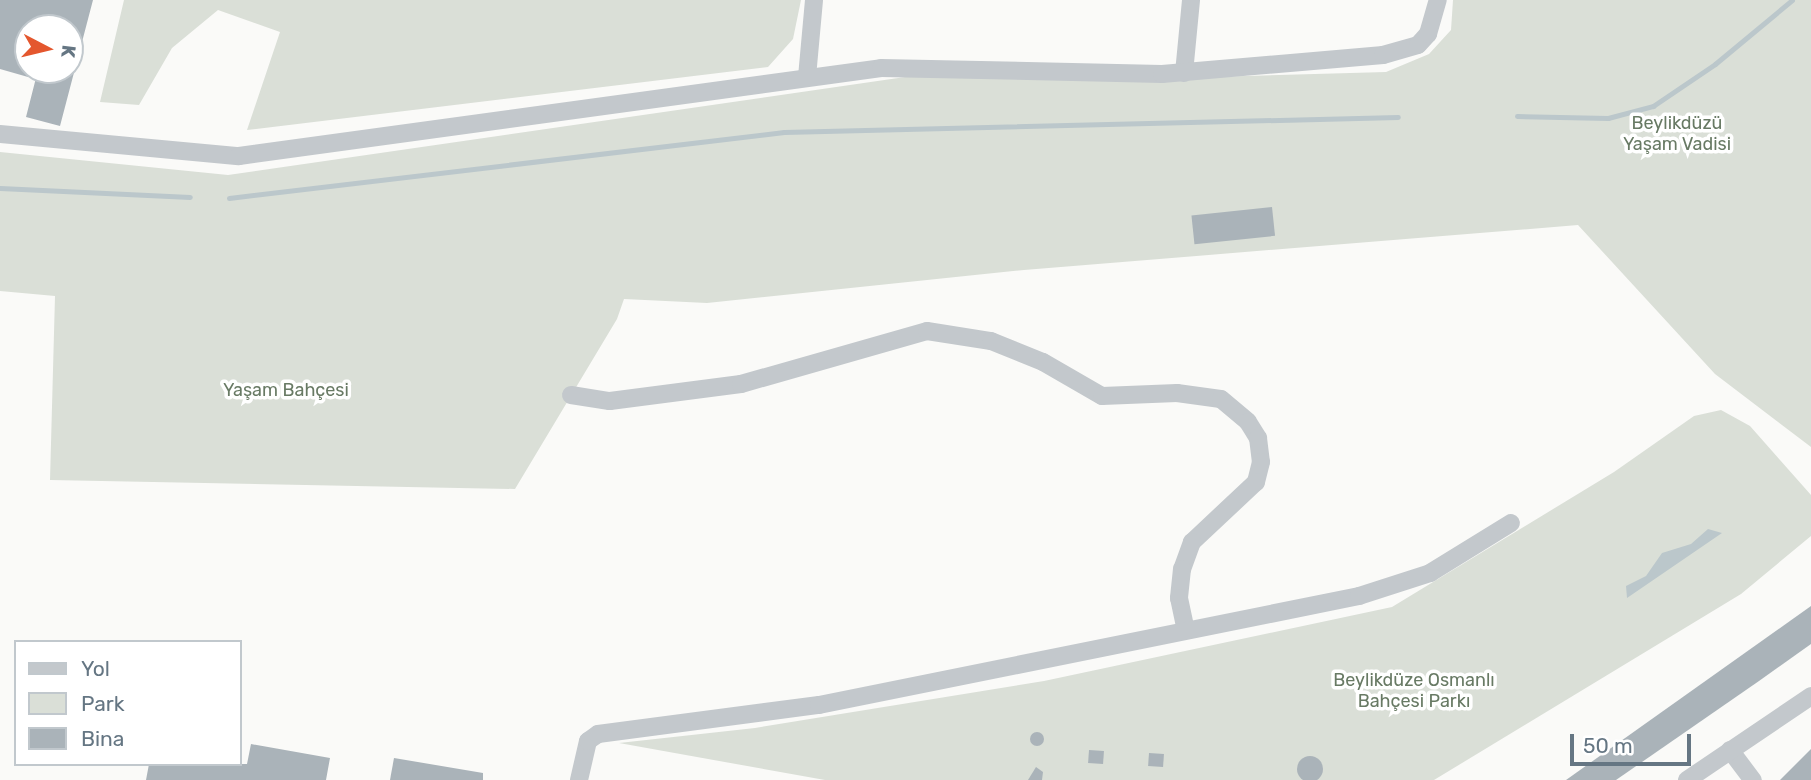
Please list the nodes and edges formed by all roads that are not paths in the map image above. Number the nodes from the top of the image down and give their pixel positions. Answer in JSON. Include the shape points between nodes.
{"nodes":[{"id":1,"x":814,"y":0,"type":"edge"},
{"id":2,"x":1191,"y":0,"type":"edge"},
{"id":3,"x":1438,"y":0,"type":"edge"},
{"id":4,"x":1184,"y":73,"type":"junction"},
{"id":5,"x":807,"y":77,"type":"junction"},
{"id":6,"x":0,"y":134,"type":"edge"},
{"id":7,"x":571,"y":395,"type":"dead end"},
{"id":8,"x":1511,"y":523,"type":"dead end"},
{"id":9,"x":1186,"y":630,"type":"junction"},
{"id":10,"x":1811,"y":696,"type":"edge"},
{"id":11,"x":1730,"y":750,"type":"junction"},
{"id":12,"x":579,"y":780,"type":"edge"},
{"id":13,"x":1687,"y":780,"type":"edge"},
{"id":14,"x":1753,"y":780,"type":"edge"}],
"edges":[{"from":1,"to":5,"type":"street"},
{"from":2,"to":4,"type":"street"},
{"from":3,"to":4,"type":"street","via":[[1428,34],[1404,52]]},
{"from":4,"to":5,"type":"street","via":[[881,68]]},
{"from":5,"to":6,"type":"street","via":[[239,156]]},
{"from":7,"to":9,"type":"street","via":[[610,401],[741,384],[927,331],[991,341],[1043,362],[1102,396],[1177,393],[1222,399],[1253,430],[1261,461],[1255,482],[1192,542],[1179,598]]},
{"from":8,"to":9,"type":"street","via":[[1430,573],[1359,596]]},
{"from":9,"to":12,"type":"street","via":[[819,705],[598,734],[588,741]]},
{"from":10,"to":11,"type":"street"},
{"from":11,"to":13,"type":"street"},
{"from":11,"to":14,"type":"street"}]}
